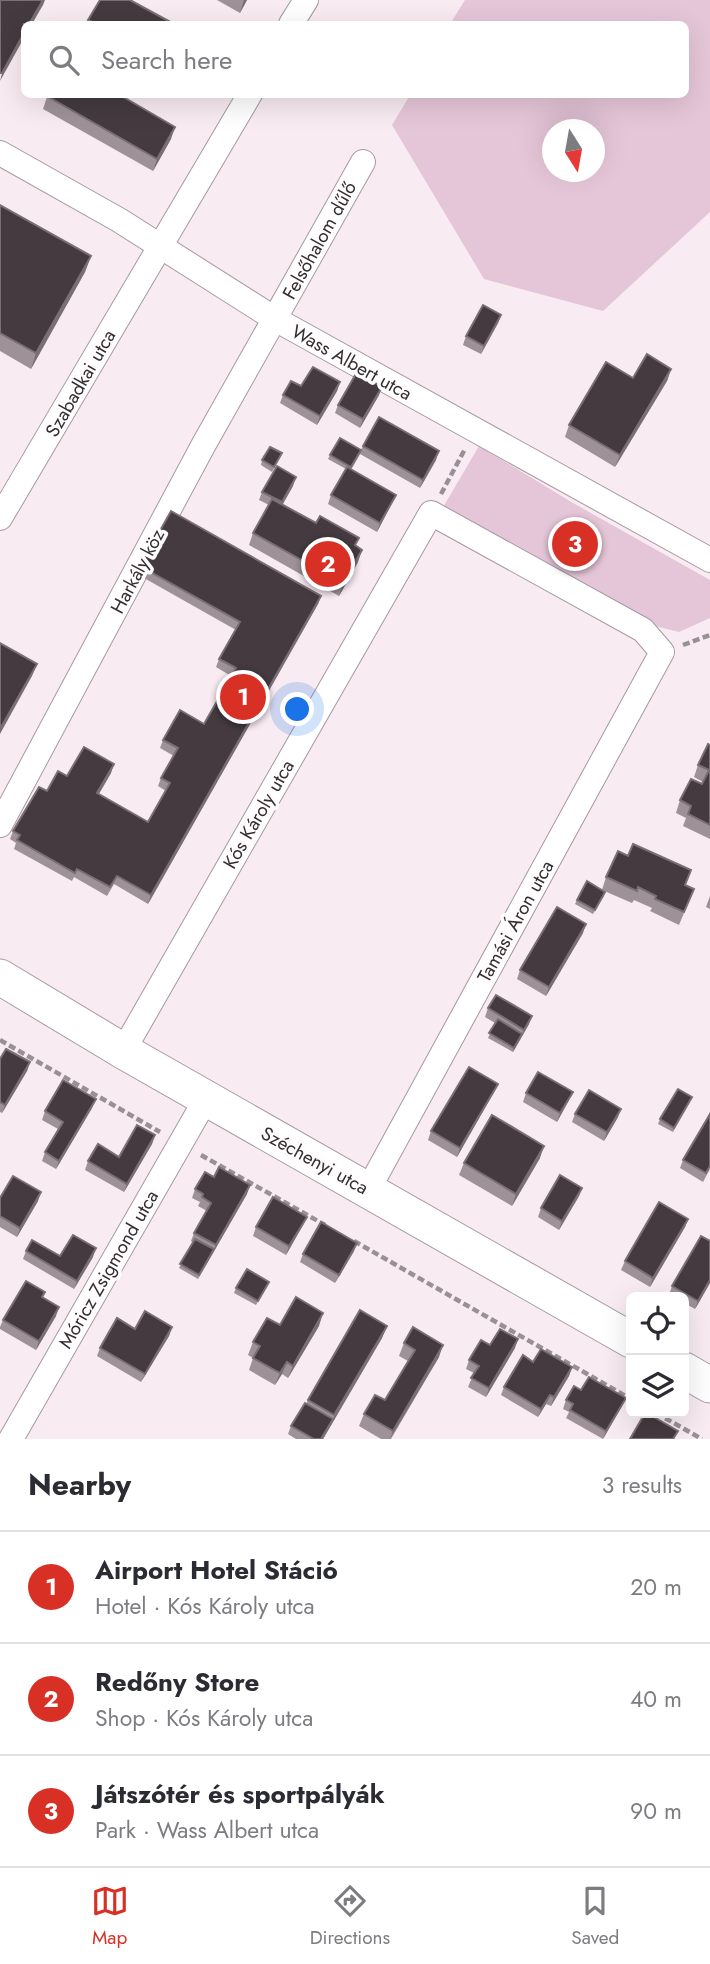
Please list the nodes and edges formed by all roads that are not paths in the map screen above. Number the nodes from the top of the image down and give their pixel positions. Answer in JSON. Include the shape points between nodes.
{"nodes":[{"id":1,"x":306,"y":0,"type":"edge"},
{"id":2,"x":293,"y":21,"type":"edge"},
{"id":3,"x":248,"y":98,"type":"edge"},
{"id":4,"x":0,"y":153,"type":"edge"},
{"id":5,"x":363,"y":162,"type":"dead end"},
{"id":6,"x":160,"y":247,"type":"junction"},
{"id":7,"x":275,"y":319,"type":"junction"},
{"id":8,"x":0,"y":519,"type":"edge"},
{"id":9,"x":710,"y":560,"type":"edge"},
{"id":10,"x":662,"y":652,"type":"joint"},
{"id":11,"x":0,"y":825,"type":"edge"},
{"id":12,"x":0,"y":977,"type":"edge"},
{"id":13,"x":123,"y":1052,"type":"junction"},
{"id":14,"x":206,"y":1098,"type":"junction"},
{"id":15,"x":368,"y":1189,"type":"junction"},
{"id":16,"x":626,"y":1337,"type":"edge"},
{"id":17,"x":689,"y":1373,"type":"edge"},
{"id":18,"x":710,"y":1385,"type":"edge"},
{"id":19,"x":11,"y":1439,"type":"edge"}],
"edges":[{"from":1,"to":2,"type":"street"},
{"from":3,"to":6,"type":"street","name":"Szabadkai utca"},
{"from":4,"to":6,"type":"street","name":"Wass Albert utca"},
{"from":5,"to":7,"type":"street","name":"Felsőhalom dűlő"},
{"from":6,"to":7,"type":"street","name":"Wass Albert utca"},
{"from":6,"to":8,"type":"street","name":"Szabadkai utca"},
{"from":7,"to":9,"type":"street","name":"Wass Albert utca"},
{"from":7,"to":11,"type":"street","name":"Harkály köz"},
{"from":10,"to":13,"type":"street","name":"Kós Károly utca","via":[[643,630],[431,513]]},
{"from":10,"to":15,"type":"street","name":"Tamási Áron utca"},
{"from":12,"to":13,"type":"street","name":"Széchenyi utca"},
{"from":13,"to":14,"type":"street","name":"Széchenyi utca"},
{"from":14,"to":15,"type":"street","name":"Széchenyi utca"},
{"from":14,"to":19,"type":"street","name":"Móricz Zsigmond utca"},
{"from":15,"to":16,"type":"street","name":"Széchenyi utca"},
{"from":17,"to":18,"type":"street"}]}
